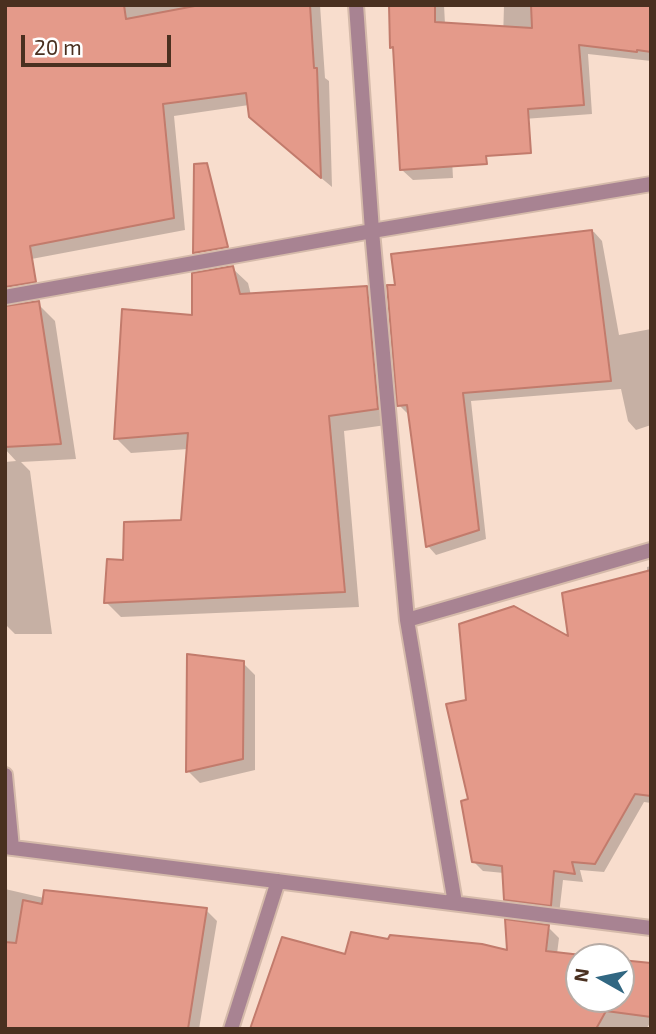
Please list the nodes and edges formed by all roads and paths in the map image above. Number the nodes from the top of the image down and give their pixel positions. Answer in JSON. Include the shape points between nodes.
{"nodes":[{"id":1,"x":356,"y":5,"type":"edge"},
{"id":2,"x":651,"y":184,"type":"edge"},
{"id":3,"x":372,"y":231,"type":"junction"},
{"id":4,"x":5,"y":297,"type":"edge"},
{"id":5,"x":651,"y":550,"type":"edge"},
{"id":6,"x":407,"y":620,"type":"junction"},
{"id":7,"x":5,"y":775,"type":"edge"},
{"id":8,"x":9,"y":848,"type":"edge"},
{"id":9,"x":278,"y":881,"type":"junction"},
{"id":10,"x":454,"y":904,"type":"junction"},
{"id":11,"x":651,"y":928,"type":"edge"},
{"id":12,"x":231,"y":1029,"type":"edge"}],
"edges":[{"from":1,"to":3,"type":"street"},
{"from":2,"to":3,"type":"street"},
{"from":3,"to":4,"type":"street"},
{"from":3,"to":6,"type":"street"},
{"from":5,"to":6,"type":"street"},
{"from":6,"to":10,"type":"street"},
{"from":7,"to":8,"type":"street"},
{"from":8,"to":9,"type":"street"},
{"from":9,"to":10,"type":"street"},
{"from":9,"to":12,"type":"street"},
{"from":10,"to":11,"type":"street"}]}
